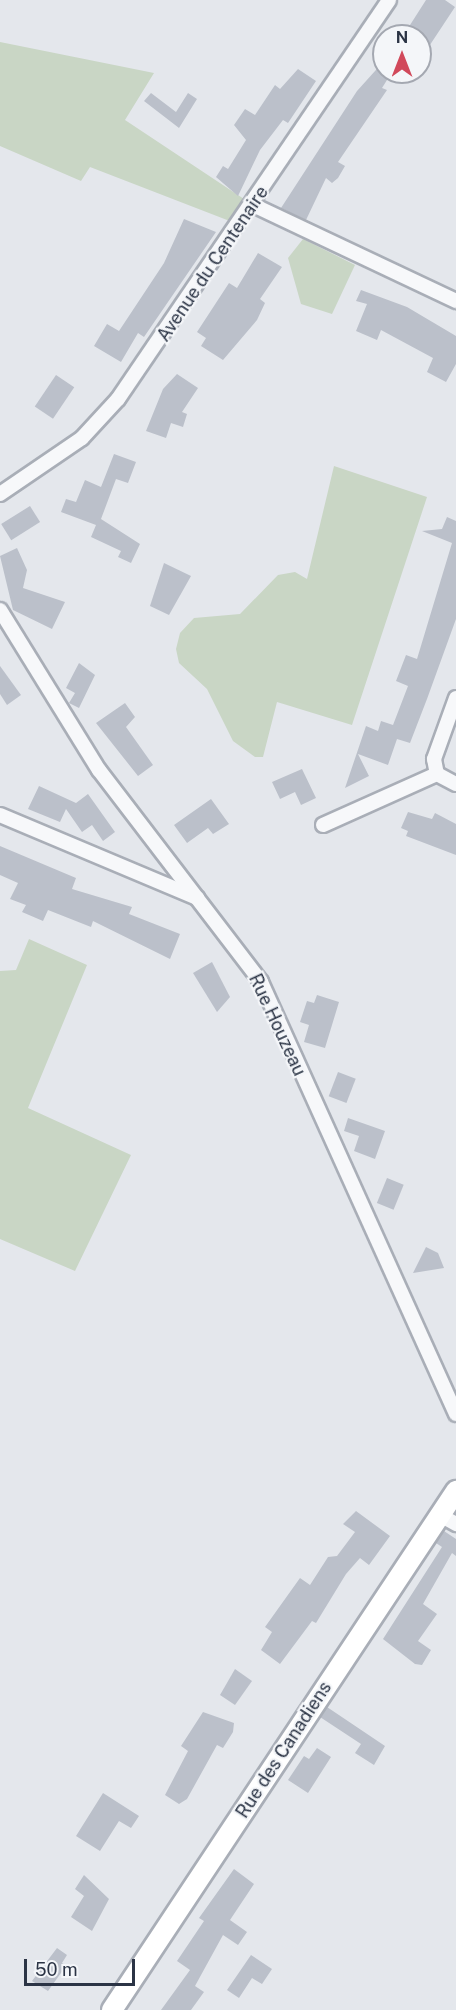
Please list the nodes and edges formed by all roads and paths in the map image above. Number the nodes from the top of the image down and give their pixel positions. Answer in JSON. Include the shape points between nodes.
{"nodes":[{"id":1,"x":389,"y":0,"type":"edge"},
{"id":2,"x":253,"y":205,"type":"junction"},
{"id":3,"x":456,"y":301,"type":"edge"},
{"id":4,"x":0,"y":494,"type":"edge"},
{"id":5,"x":0,"y":610,"type":"edge"},
{"id":6,"x":456,"y":698,"type":"edge"},
{"id":7,"x":437,"y":774,"type":"junction"},
{"id":8,"x":456,"y":784,"type":"edge"},
{"id":9,"x":0,"y":815,"type":"edge"},
{"id":10,"x":323,"y":825,"type":"dead end"},
{"id":11,"x":199,"y":899,"type":"junction"},
{"id":12,"x":456,"y":1414,"type":"edge"},
{"id":13,"x":456,"y":1491,"type":"edge"},
{"id":14,"x":438,"y":1514,"type":"junction"},
{"id":15,"x":456,"y":1524,"type":"edge"},
{"id":16,"x":112,"y":2010,"type":"edge"}],
"edges":[{"from":1,"to":2,"type":"street","name":"Avenue du Centenaire"},
{"from":2,"to":3,"type":"street"},
{"from":2,"to":4,"type":"street","name":"Avenue du Centenaire","via":[[151,358],[102,419]]},
{"from":5,"to":11,"type":"street","name":"Rue Houzeau","via":[[99,770]]},
{"from":6,"to":7,"type":"street","via":[[436,749]]},
{"from":7,"to":8,"type":"street"},
{"from":7,"to":10,"type":"street"},
{"from":9,"to":11,"type":"street"},
{"from":11,"to":12,"type":"street","name":"Rue Houzeau","via":[[261,982]]},
{"from":13,"to":14,"type":"street","name":"Rue des Canadiens"},
{"from":14,"to":15,"type":"street"},
{"from":14,"to":16,"type":"street","name":"Rue des Canadiens"}]}
